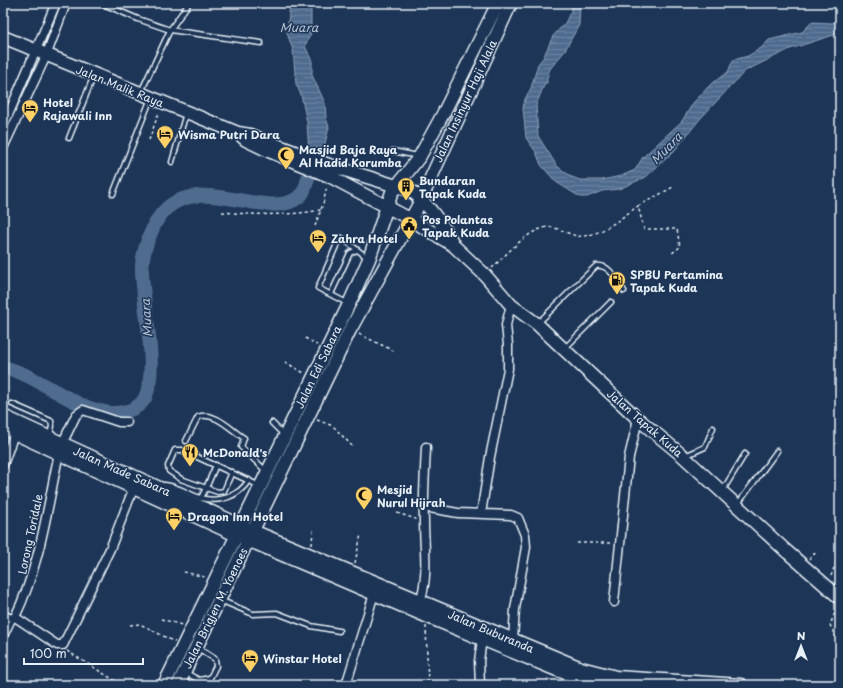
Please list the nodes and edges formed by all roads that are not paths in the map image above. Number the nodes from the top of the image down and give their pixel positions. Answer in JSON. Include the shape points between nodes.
{"nodes":[{"id":1,"x":56,"y":3,"type":"edge"},
{"id":2,"x":66,"y":3,"type":"edge"},
{"id":3,"x":101,"y":3,"type":"edge"},
{"id":4,"x":189,"y":3,"type":"edge"},
{"id":5,"x":498,"y":3,"type":"edge"},
{"id":6,"x":511,"y":3,"type":"edge"},
{"id":7,"x":170,"y":30,"type":"junction"},
{"id":8,"x":3,"y":37,"type":"edge"},
{"id":9,"x":261,"y":43,"type":"dead end"},
{"id":10,"x":40,"y":53,"type":"junction"},
{"id":11,"x":94,"y":75,"type":"junction"},
{"id":12,"x":151,"y":98,"type":"junction"},
{"id":13,"x":186,"y":113,"type":"junction"},
{"id":14,"x":3,"y":127,"type":"edge"},
{"id":15,"x":69,"y":138,"type":"dead end"},
{"id":16,"x":3,"y":148,"type":"edge"},
{"id":17,"x":393,"y":151,"type":"dead end"},
{"id":18,"x":420,"y":156,"type":"junction"},
{"id":19,"x":172,"y":162,"type":"dead end"},
{"id":20,"x":327,"y":171,"type":"junction"},
{"id":21,"x":396,"y":186,"type":"junction"},
{"id":22,"x":113,"y":194,"type":"dead end"},
{"id":23,"x":420,"y":199,"type":"junction"},
{"id":24,"x":388,"y":207,"type":"junction"},
{"id":25,"x":384,"y":219,"type":"junction"},
{"id":26,"x":407,"y":224,"type":"junction"},
{"id":27,"x":453,"y":245,"type":"junction"},
{"id":28,"x":357,"y":250,"type":"junction"},
{"id":29,"x":369,"y":259,"type":"junction"},
{"id":30,"x":624,"y":291,"type":"dead end"},
{"id":31,"x":331,"y":294,"type":"junction"},
{"id":32,"x":611,"y":302,"type":"dead end"},
{"id":33,"x":349,"y":304,"type":"junction"},
{"id":34,"x":511,"y":305,"type":"junction"},
{"id":35,"x":537,"y":324,"type":"junction"},
{"id":36,"x":564,"y":349,"type":"junction"},
{"id":37,"x":12,"y":404,"type":"dead end"},
{"id":38,"x":3,"y":416,"type":"edge"},
{"id":39,"x":638,"y":419,"type":"junction"},
{"id":40,"x":127,"y":422,"type":"dead end"},
{"id":41,"x":272,"y":423,"type":"dead end"},
{"id":42,"x":3,"y":428,"type":"edge"},
{"id":43,"x":713,"y":428,"type":"dead end"},
{"id":44,"x":14,"y":434,"type":"junction"},
{"id":45,"x":285,"y":435,"type":"junction"},
{"id":46,"x":49,"y":437,"type":"junction"},
{"id":47,"x":186,"y":441,"type":"dead end"},
{"id":48,"x":426,"y":447,"type":"dead end"},
{"id":49,"x":60,"y":448,"type":"junction"},
{"id":50,"x":777,"y":451,"type":"dead end"},
{"id":51,"x":745,"y":454,"type":"dead end"},
{"id":52,"x":683,"y":456,"type":"junction"},
{"id":53,"x":3,"y":465,"type":"edge"},
{"id":54,"x":216,"y":465,"type":"junction"},
{"id":55,"x":232,"y":472,"type":"junction"},
{"id":56,"x":267,"y":473,"type":"junction"},
{"id":57,"x":249,"y":480,"type":"junction"},
{"id":58,"x":155,"y":485,"type":"junction"},
{"id":59,"x":260,"y":486,"type":"junction"},
{"id":60,"x":134,"y":488,"type":"junction"},
{"id":61,"x":206,"y":488,"type":"junction"},
{"id":62,"x":722,"y":492,"type":"junction"},
{"id":63,"x":201,"y":498,"type":"junction"},
{"id":64,"x":737,"y":506,"type":"junction"},
{"id":65,"x":424,"y":507,"type":"junction"},
{"id":66,"x":481,"y":514,"type":"junction"},
{"id":67,"x":239,"y":530,"type":"junction"},
{"id":68,"x":251,"y":535,"type":"junction"},
{"id":69,"x":374,"y":594,"type":"junction"},
{"id":70,"x":840,"y":598,"type":"edge"},
{"id":71,"x":219,"y":600,"type":"junction"},
{"id":72,"x":420,"y":602,"type":"junction"},
{"id":73,"x":614,"y":602,"type":"dead end"},
{"id":74,"x":10,"y":617,"type":"edge"},
{"id":75,"x":339,"y":631,"type":"dead end"},
{"id":76,"x":3,"y":636,"type":"edge"},
{"id":77,"x":482,"y":639,"type":"junction"},
{"id":78,"x":513,"y":640,"type":"junction"},
{"id":79,"x":196,"y":647,"type":"junction"},
{"id":80,"x":181,"y":679,"type":"edge"},
{"id":81,"x":164,"y":685,"type":"edge"},
{"id":82,"x":192,"y":685,"type":"edge"},
{"id":83,"x":346,"y":685,"type":"edge"},
{"id":84,"x":480,"y":685,"type":"edge"},
{"id":85,"x":623,"y":685,"type":"edge"},
{"id":86,"x":741,"y":685,"type":"edge"}],
"edges":[{"from":1,"to":10,"type":"street"},
{"from":2,"to":10,"type":"street"},
{"from":3,"to":7,"type":"lane"},
{"from":4,"to":7,"type":"lane"},
{"from":5,"to":18,"type":"street","name":"Jalan Insinyur Haji Alala","via":[[444,114]]},
{"from":6,"to":23,"type":"street","name":"Jalan Insinyur Haji Alala"},
{"from":7,"to":9,"type":"lane"},
{"from":7,"to":12,"type":"lane"},
{"from":8,"to":10,"type":"street","name":"Jalan Malik Raya"},
{"from":10,"to":11,"type":"street","name":"Jalan Malik Raya"},
{"from":10,"to":14,"type":"street"},
{"from":10,"to":16,"type":"street"},
{"from":11,"to":12,"type":"street","name":"Jalan Malik Raya"},
{"from":11,"to":15,"type":"lane"},
{"from":12,"to":13,"type":"street","name":"Jalan Malik Raya"},
{"from":12,"to":22,"type":"lane"},
{"from":13,"to":19,"type":"lane"},
{"from":13,"to":20,"type":"street","name":"Jalan Malik Raya","via":[[238,133],[250,134]]},
{"from":17,"to":18,"type":"lane"},
{"from":18,"to":21,"type":"street","name":"Jalan Insinyur Haji Alala"},
{"from":20,"to":21,"type":"street","name":"Jalan Tapak Kuda"},
{"from":20,"to":24,"type":"street"},
{"from":21,"to":23,"type":"street","name":"Jalan Tapak Kuda","via":[[413,192]]},
{"from":21,"to":24,"type":"street","name":"Jalan Insinyur Haji Alala"},
{"from":23,"to":26,"type":"street","name":"Jalan Insinyur Haji Alala"},
{"from":23,"to":27,"type":"street","name":"Jalan Tapak Kuda","via":[[450,237]]},
{"from":24,"to":25,"type":"street","name":"Jalan Edi Sabara"},
{"from":24,"to":26,"type":"street"},
{"from":25,"to":26,"type":"street"},
{"from":25,"to":29,"type":"street","name":"Jalan Edi Sabara"},
{"from":26,"to":27,"type":"street","name":"Jalan Tapak Kuda"},
{"from":26,"to":68,"type":"street","name":"Jalan Edi Sabara","via":[[350,330]]},
{"from":27,"to":34,"type":"street","name":"Jalan Tapak Kuda","via":[[485,275]]},
{"from":28,"to":29,"type":"lane"},
{"from":28,"to":31,"type":"lane","via":[[350,254]]},
{"from":28,"to":31,"type":"lane","via":[[342,238],[337,244],[318,288]]},
{"from":29,"to":33,"type":"street","name":"Jalan Edi Sabara"},
{"from":30,"to":35,"type":"lane","via":[[608,269],[596,266]]},
{"from":31,"to":33,"type":"lane"},
{"from":32,"to":36,"type":"lane"},
{"from":33,"to":45,"type":"street","name":"Jalan Edi Sabara"},
{"from":34,"to":35,"type":"street","name":"Jalan Tapak Kuda"},
{"from":34,"to":66,"type":"street","via":[[506,325],[508,369]]},
{"from":35,"to":36,"type":"street","name":"Jalan Tapak Kuda"},
{"from":36,"to":39,"type":"street","name":"Jalan Tapak Kuda"},
{"from":37,"to":46,"type":"lane","via":[[51,421]]},
{"from":38,"to":46,"type":"street","name":"Jalan Made Sabara"},
{"from":39,"to":52,"type":"street","name":"Jalan Tapak Kuda"},
{"from":39,"to":73,"type":"street","via":[[629,457]]},
{"from":40,"to":49,"type":"street","name":"Lorong Toridale","via":[[83,410],[76,415]]},
{"from":41,"to":45,"type":"lane"},
{"from":42,"to":44,"type":"street","name":"Jalan Made Sabara"},
{"from":43,"to":52,"type":"lane","via":[[705,448]]},
{"from":44,"to":49,"type":"street","name":"Jalan Made Sabara"},
{"from":44,"to":53,"type":"street"},
{"from":45,"to":56,"type":"street","name":"Jalan Edi Sabara"},
{"from":46,"to":49,"type":"street","name":"Jalan Made Sabara"},
{"from":47,"to":56,"type":"lane","via":[[198,417],[208,416],[222,422],[244,438],[241,447]]},
{"from":48,"to":65,"type":"street"},
{"from":49,"to":58,"type":"street","name":"Jalan Made Sabara"},
{"from":49,"to":60,"type":"street","name":"Jalan Made Sabara"},
{"from":49,"to":74,"type":"street","name":"Lorong Toridale","via":[[37,559],[26,595]]},
{"from":50,"to":64,"type":"lane"},
{"from":51,"to":62,"type":"lane"},
{"from":52,"to":62,"type":"street","name":"Jalan Tapak Kuda"},
{"from":54,"to":55,"type":"lane"},
{"from":54,"to":61,"type":"lane"},
{"from":54,"to":61,"type":"lane","via":[[182,450],[175,450],[168,466],[171,473]]},
{"from":55,"to":57,"type":"lane"},
{"from":55,"to":61,"type":"lane","via":[[224,491]]},
{"from":56,"to":59,"type":"street","name":"Jalan Edi Sabara"},
{"from":57,"to":59,"type":"lane"},
{"from":57,"to":63,"type":"lane","via":[[244,488],[227,498]]},
{"from":58,"to":63,"type":"lane","via":[[168,485]]},
{"from":58,"to":67,"type":"street","name":"Jalan Made Sabara"},
{"from":59,"to":67,"type":"street","name":"Jalan Edi Sabara"},
{"from":60,"to":67,"type":"street","name":"Jalan Made Sabara"},
{"from":60,"to":74,"type":"street","via":[[110,549],[64,644],[59,646]]},
{"from":61,"to":63,"type":"lane"},
{"from":62,"to":64,"type":"street","name":"Jalan Tapak Kuda"},
{"from":64,"to":70,"type":"street","name":"Jalan Tapak Kuda"},
{"from":65,"to":66,"type":"street"},
{"from":65,"to":72,"type":"street","via":[[425,570]]},
{"from":66,"to":78,"type":"street","via":[[515,516],[526,539]]},
{"from":67,"to":68,"type":"street"},
{"from":67,"to":81,"type":"street","name":"Jalan Brigjen M. Yoenoes"},
{"from":68,"to":69,"type":"street","name":"Jalan Buburanda"},
{"from":68,"to":71,"type":"street","name":"Jalan Brigjen M. Yoenoes"},
{"from":68,"to":72,"type":"street","name":"Jalan Buburanda","via":[[309,554]]},
{"from":69,"to":77,"type":"street","name":"Jalan Buburanda"},
{"from":69,"to":83,"type":"street"},
{"from":71,"to":75,"type":"lane","via":[[253,614],[277,613],[311,626]]},
{"from":71,"to":79,"type":"street","name":"Jalan Brigjen M. Yoenoes"},
{"from":72,"to":78,"type":"street","name":"Jalan Buburanda"},
{"from":74,"to":76,"type":"street","name":"Lorong Toridale"},
{"from":77,"to":84,"type":"street","via":[[479,661]]},
{"from":77,"to":85,"type":"street","name":"Jalan Buburanda","via":[[584,679]]},
{"from":78,"to":86,"type":"street","name":"Jalan Buburanda","via":[[581,668],[616,677]]},
{"from":79,"to":80,"type":"street","name":"Jalan Brigjen M. Yoenoes"},
{"from":79,"to":80,"type":"lane","via":[[215,659],[216,666],[210,678]]},
{"from":80,"to":82,"type":"lane"}]}
